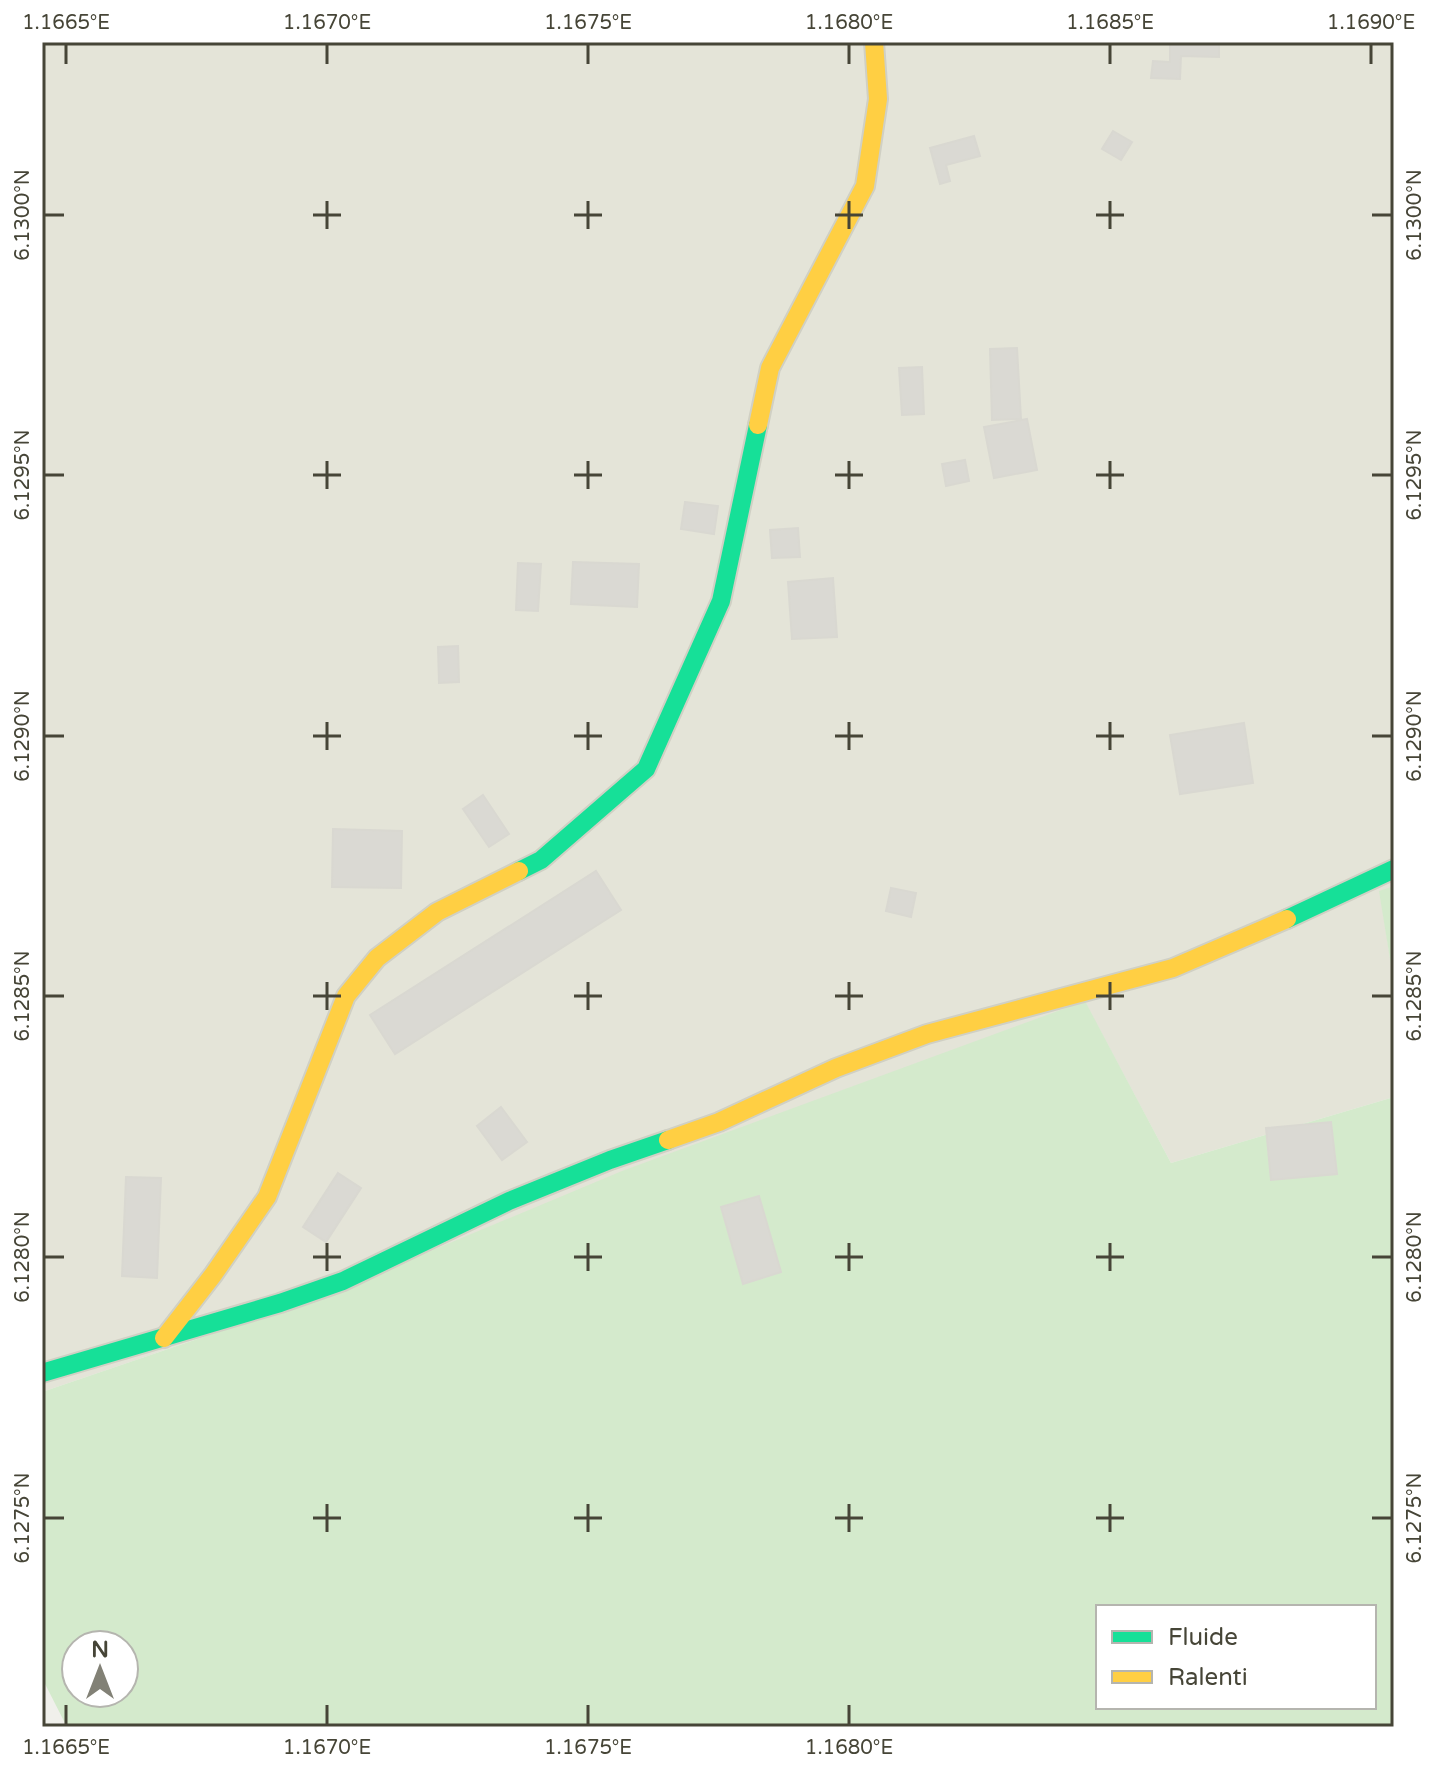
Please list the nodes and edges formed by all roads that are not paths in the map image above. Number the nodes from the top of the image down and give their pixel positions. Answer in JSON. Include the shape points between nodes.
{"nodes":[{"id":1,"x":874,"y":42,"type":"edge"},
{"id":2,"x":1394,"y":869,"type":"edge"},
{"id":3,"x":164,"y":1338,"type":"junction"},
{"id":4,"x":42,"y":1373,"type":"edge"}],
"edges":[{"from":1,"to":3,"type":"street","via":[[878,99],[865,186],[770,368],[721,601],[646,769],[541,860],[437,912],[377,958],[346,996],[267,1197]]},
{"from":2,"to":3,"type":"street","via":[[1173,968],[927,1034],[836,1068],[719,1122],[509,1201],[343,1281]]},
{"from":3,"to":4,"type":"street"}]}
